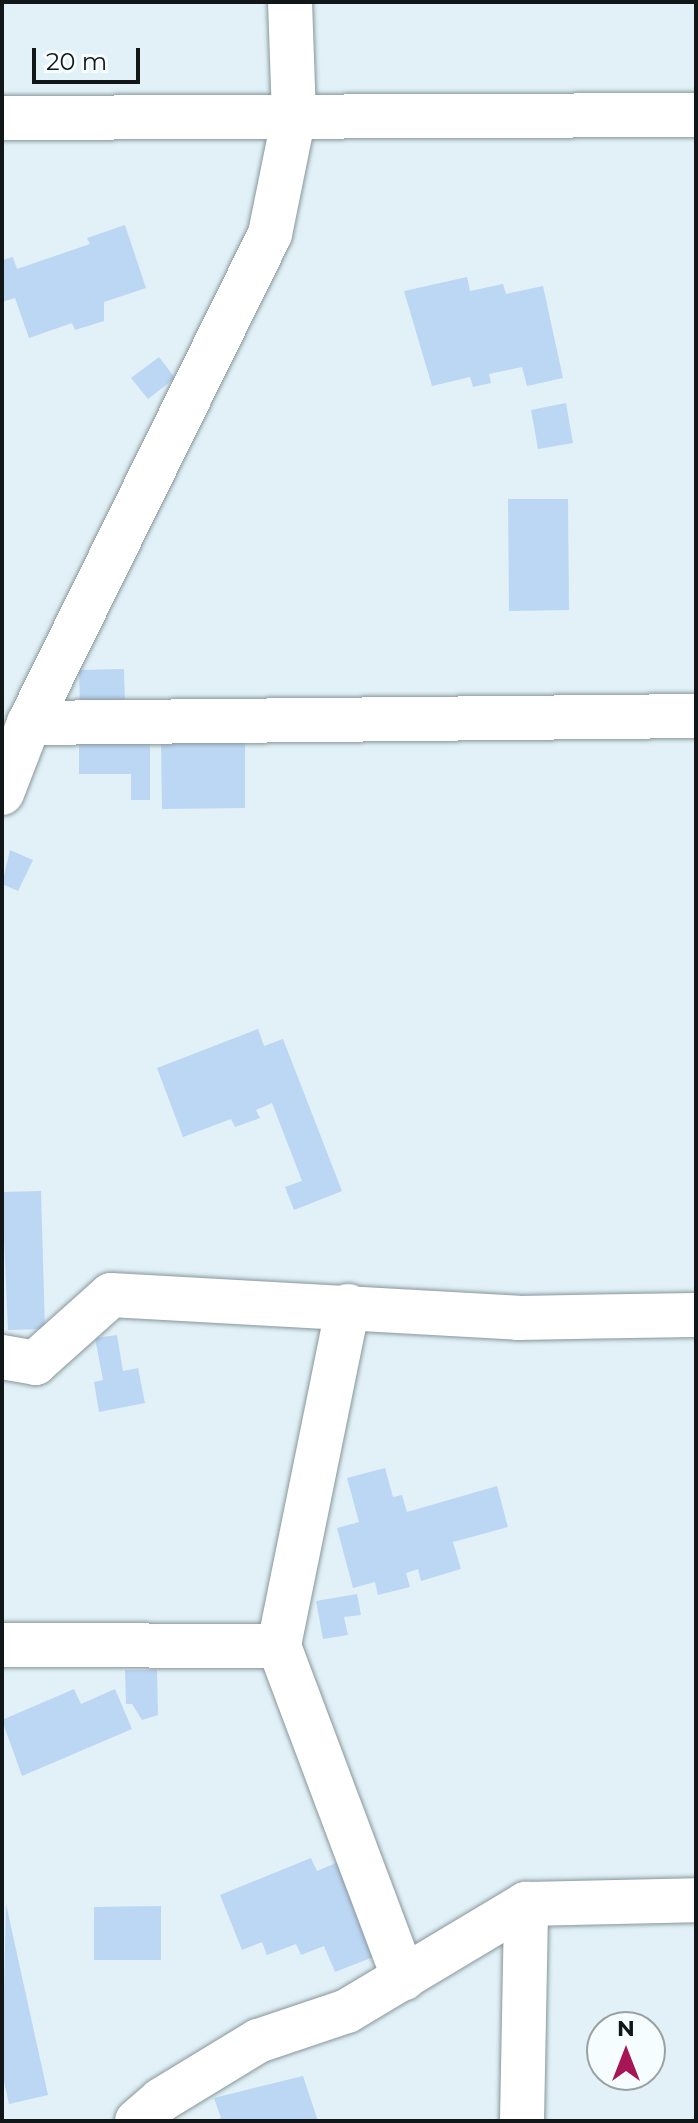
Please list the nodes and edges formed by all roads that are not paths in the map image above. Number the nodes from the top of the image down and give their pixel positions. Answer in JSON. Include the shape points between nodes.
{"nodes":[{"id":1,"x":290,"y":2,"type":"edge"},
{"id":2,"x":696,"y":115,"type":"edge"},
{"id":3,"x":294,"y":116,"type":"junction"},
{"id":4,"x":2,"y":118,"type":"edge"},
{"id":5,"x":696,"y":716,"type":"edge"},
{"id":6,"x":29,"y":723,"type":"junction"},
{"id":7,"x":2,"y":793,"type":"edge"},
{"id":8,"x":348,"y":1306,"type":"junction"},
{"id":9,"x":696,"y":1315,"type":"edge"},
{"id":10,"x":2,"y":1357,"type":"edge"},
{"id":11,"x":2,"y":1645,"type":"edge"},
{"id":12,"x":279,"y":1646,"type":"junction"},
{"id":13,"x":696,"y":1900,"type":"edge"},
{"id":14,"x":526,"y":1904,"type":"junction"},
{"id":15,"x":404,"y":1978,"type":"junction"},
{"id":16,"x":137,"y":2121,"type":"edge"},
{"id":17,"x":522,"y":2121,"type":"edge"}],
"edges":[{"from":1,"to":3,"type":"street"},
{"from":2,"to":3,"type":"street"},
{"from":3,"to":4,"type":"street"},
{"from":3,"to":6,"type":"street","via":[[270,234]]},
{"from":5,"to":6,"type":"street"},
{"from":6,"to":7,"type":"street"},
{"from":8,"to":9,"type":"street","via":[[518,1318]]},
{"from":8,"to":10,"type":"street","via":[[111,1295],[35,1363]]},
{"from":8,"to":12,"type":"street"},
{"from":11,"to":12,"type":"street"},
{"from":12,"to":15,"type":"street"},
{"from":13,"to":14,"type":"street"},
{"from":14,"to":15,"type":"street"},
{"from":14,"to":17,"type":"street"},
{"from":15,"to":16,"type":"street","via":[[347,2011],[258,2041],[161,2100]]}]}
